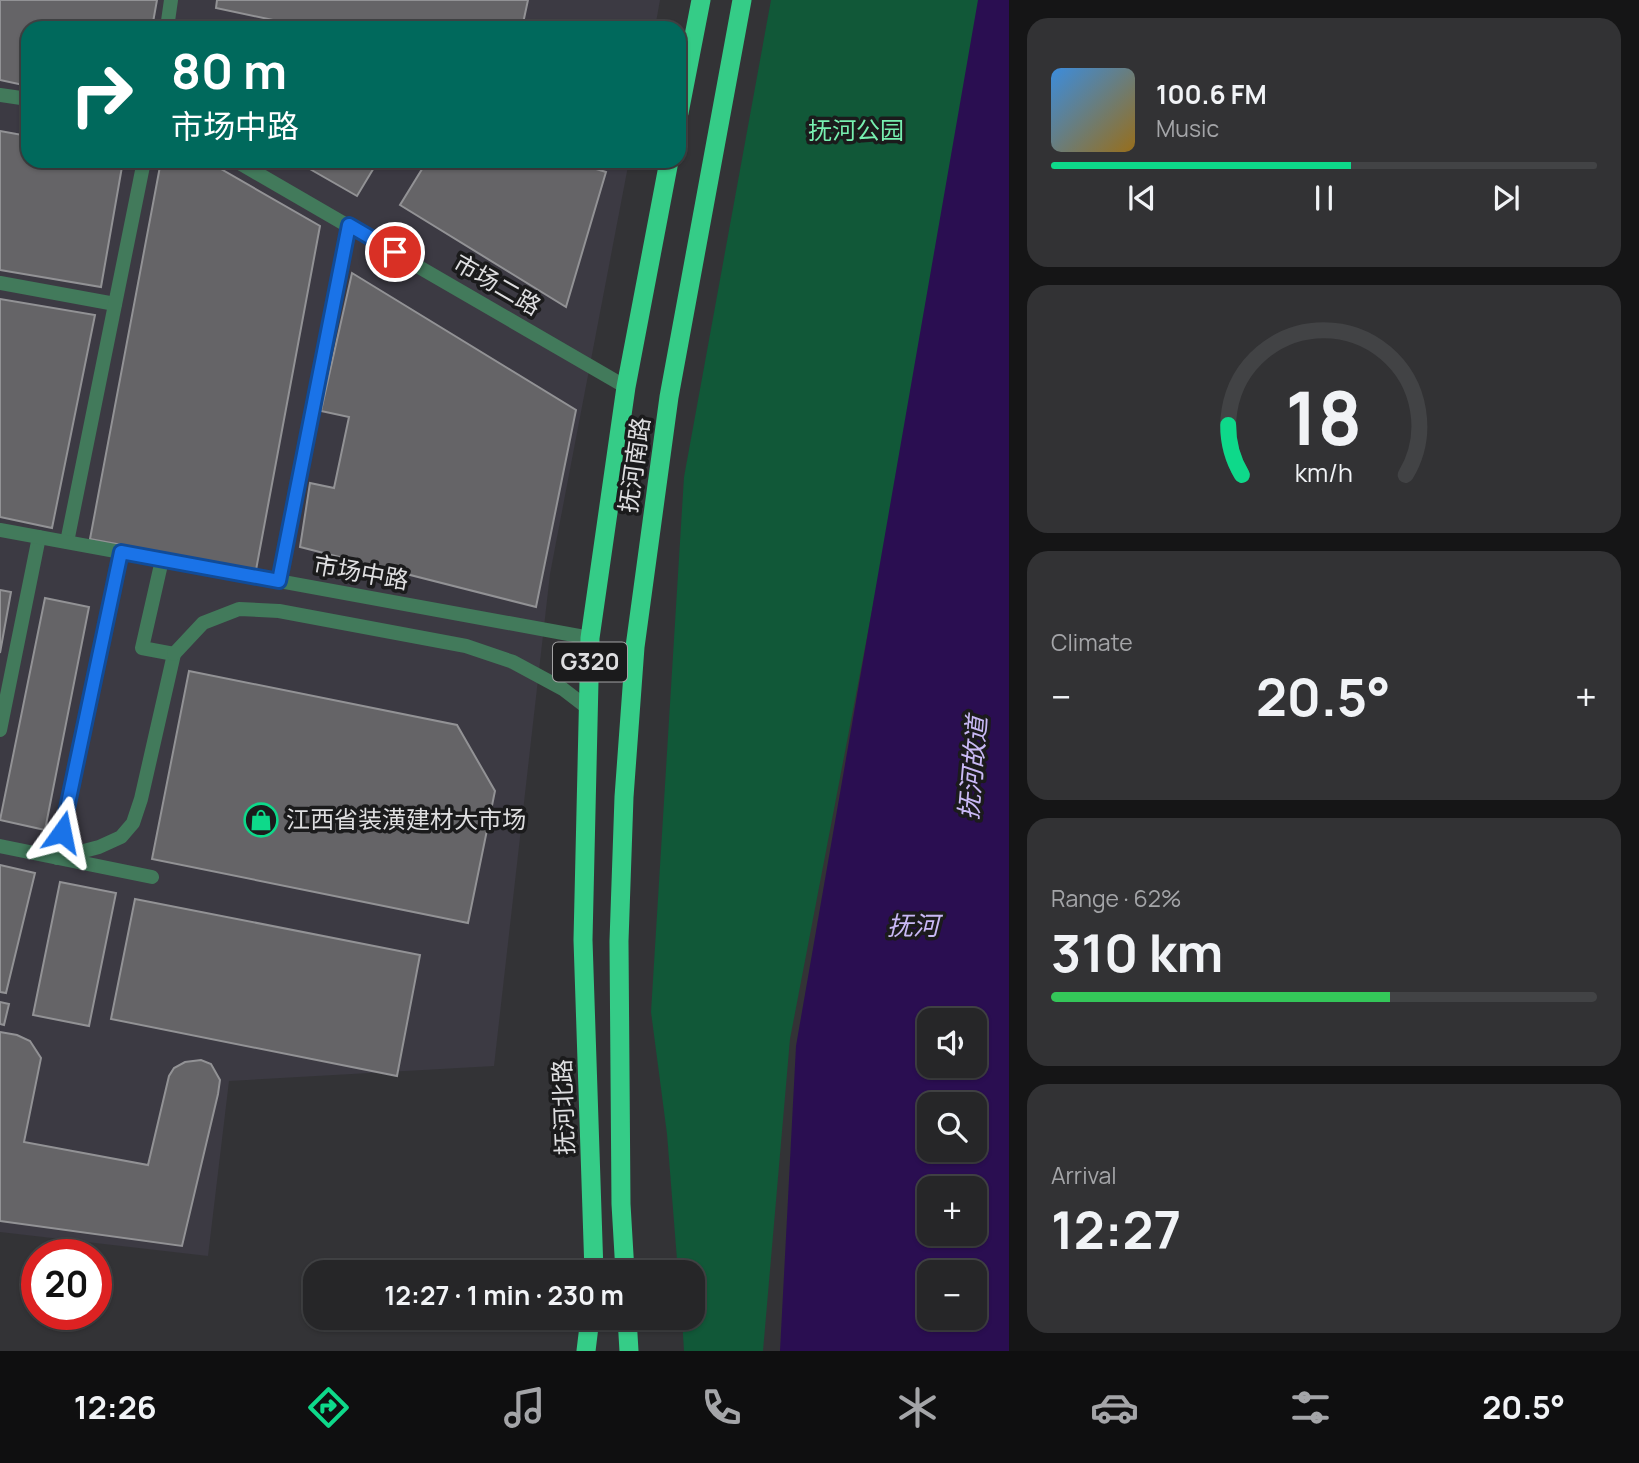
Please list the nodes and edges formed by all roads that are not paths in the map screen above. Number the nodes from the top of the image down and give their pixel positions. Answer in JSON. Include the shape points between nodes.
{"nodes":[{"id":1,"x":172,"y":0,"type":"edge"},
{"id":2,"x":701,"y":0,"type":"edge"},
{"id":3,"x":742,"y":0,"type":"edge"},
{"id":4,"x":168,"y":21,"type":"edge"},
{"id":5,"x":686,"y":77,"type":"edge"},
{"id":6,"x":0,"y":95,"type":"edge"},
{"id":7,"x":21,"y":98,"type":"edge"},
{"id":8,"x":143,"y":168,"type":"edge"},
{"id":9,"x":248,"y":168,"type":"edge"},
{"id":10,"x":669,"y":168,"type":"edge"},
{"id":11,"x":349,"y":225,"type":"junction"},
{"id":12,"x":0,"y":283,"type":"edge"},
{"id":13,"x":115,"y":304,"type":"junction"},
{"id":14,"x":626,"y":387,"type":"junction"},
{"id":15,"x":0,"y":530,"type":"edge"},
{"id":16,"x":38,"y":537,"type":"junction"},
{"id":17,"x":67,"y":542,"type":"junction"},
{"id":18,"x":121,"y":552,"type":"junction"},
{"id":19,"x":162,"y":560,"type":"junction"},
{"id":20,"x":279,"y":581,"type":"junction"},
{"id":21,"x":590,"y":638,"type":"junction"},
{"id":22,"x":174,"y":654,"type":"junction"},
{"id":23,"x":589,"y":709,"type":"junction"},
{"id":24,"x":0,"y":730,"type":"edge"},
{"id":25,"x":0,"y":846,"type":"edge"},
{"id":26,"x":57,"y":858,"type":"junction"},
{"id":27,"x":152,"y":877,"type":"dead end"},
{"id":28,"x":583,"y":940,"type":"joint"},
{"id":29,"x":594,"y":1260,"type":"edge"},
{"id":30,"x":624,"y":1260,"type":"edge"},
{"id":31,"x":589,"y":1330,"type":"edge"},
{"id":32,"x":628,"y":1330,"type":"edge"},
{"id":33,"x":586,"y":1351,"type":"edge"},
{"id":34,"x":629,"y":1351,"type":"edge"}],
"edges":[{"from":1,"to":4,"type":"street"},
{"from":2,"to":5,"type":"highway"},
{"from":3,"to":30,"type":"highway","name":"抚河南路","via":[[669,397],[635,647],[619,941]]},
{"from":6,"to":7,"type":"street"},
{"from":8,"to":13,"type":"street"},
{"from":9,"to":11,"type":"street","name":"市场二路"},
{"from":10,"to":14,"type":"highway","name":"抚河南路"},
{"from":11,"to":14,"type":"street","name":"市场二路"},
{"from":11,"to":20,"type":"street"},
{"from":12,"to":13,"type":"street"},
{"from":13,"to":17,"type":"street"},
{"from":14,"to":21,"type":"highway","name":"抚河南路","number":"G320"},
{"from":15,"to":16,"type":"street","name":"市场中路"},
{"from":16,"to":17,"type":"street","name":"市场中路"},
{"from":16,"to":24,"type":"street"},
{"from":17,"to":18,"type":"street","name":"市场中路"},
{"from":18,"to":19,"type":"street","name":"市场中路"},
{"from":18,"to":26,"type":"street"},
{"from":19,"to":20,"type":"street","name":"市场中路"},
{"from":19,"to":22,"type":"street","via":[[142,648]]},
{"from":20,"to":21,"type":"street","name":"市场中路"},
{"from":21,"to":23,"type":"highway","name":"抚河南路","number":"G320"},
{"from":22,"to":23,"type":"street","via":[[203,623],[239,609],[279,611],[466,646],[513,662]]},
{"from":22,"to":26,"type":"street","via":[[133,823],[121,837]]},
{"from":23,"to":28,"type":"highway","name":"抚河南路","number":"G320"},
{"from":25,"to":26,"type":"street"},
{"from":26,"to":27,"type":"street"},
{"from":28,"to":29,"type":"highway","name":"抚河北路"},
{"from":31,"to":33,"type":"highway"},
{"from":32,"to":34,"type":"highway"}]}
